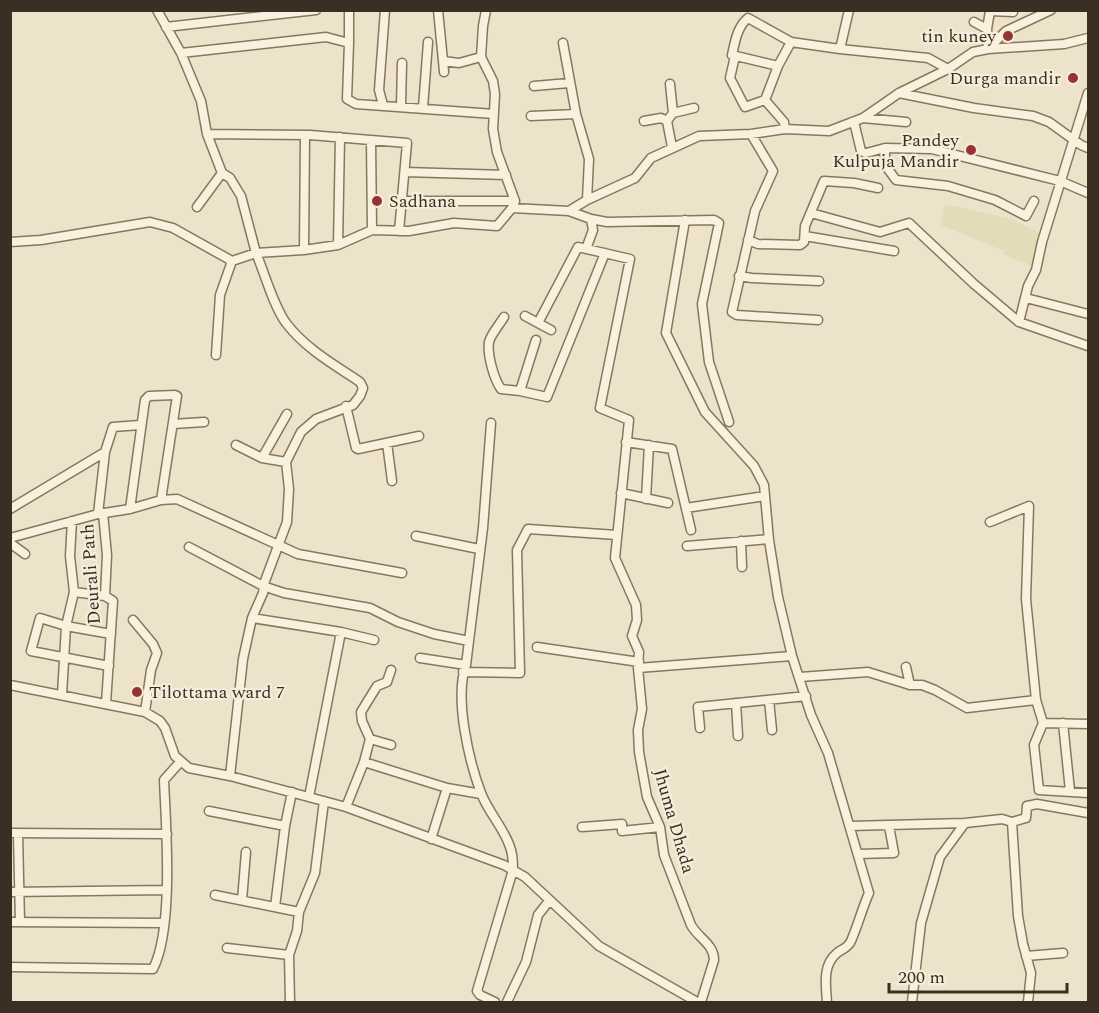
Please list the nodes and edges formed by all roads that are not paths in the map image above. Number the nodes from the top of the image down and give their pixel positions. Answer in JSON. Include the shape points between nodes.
{"nodes":[{"id":1,"x":157,"y":10,"type":"edge"},
{"id":2,"x":316,"y":10,"type":"edge"},
{"id":3,"x":349,"y":10,"type":"edge"},
{"id":4,"x":385,"y":10,"type":"edge"},
{"id":5,"x":438,"y":10,"type":"edge"},
{"id":6,"x":486,"y":10,"type":"edge"},
{"id":7,"x":849,"y":10,"type":"edge"},
{"id":8,"x":1051,"y":10,"type":"edge"},
{"id":9,"x":1013,"y":12,"type":"edge"},
{"id":10,"x":974,"y":22,"type":"dead end"},
{"id":11,"x":166,"y":27,"type":"junction"},
{"id":12,"x":987,"y":29,"type":"junction"},
{"id":13,"x":1089,"y":38,"type":"edge"},
{"id":14,"x":428,"y":42,"type":"dead end"},
{"id":15,"x":791,"y":42,"type":"junction"},
{"id":16,"x":350,"y":43,"type":"junction"},
{"id":17,"x":563,"y":44,"type":"dead end"},
{"id":18,"x":840,"y":49,"type":"junction"},
{"id":19,"x":988,"y":49,"type":"junction"},
{"id":20,"x":181,"y":53,"type":"junction"},
{"id":21,"x":735,"y":56,"type":"junction"},
{"id":22,"x":481,"y":57,"type":"junction"},
{"id":23,"x":443,"y":61,"type":"junction"},
{"id":24,"x":402,"y":63,"type":"dead end"},
{"id":25,"x":778,"y":66,"type":"junction"},
{"id":26,"x":948,"y":69,"type":"junction"},
{"id":27,"x":444,"y":72,"type":"dead end"},
{"id":28,"x":569,"y":83,"type":"junction"},
{"id":29,"x":670,"y":84,"type":"dead end"},
{"id":30,"x":534,"y":86,"type":"dead end"},
{"id":31,"x":900,"y":93,"type":"junction"},
{"id":32,"x":1089,"y":93,"type":"edge"},
{"id":33,"x":765,"y":100,"type":"junction"},
{"id":34,"x":383,"y":105,"type":"junction"},
{"id":35,"x":401,"y":106,"type":"junction"},
{"id":36,"x":423,"y":108,"type":"junction"},
{"id":37,"x":694,"y":108,"type":"dead end"},
{"id":38,"x":673,"y":113,"type":"junction"},
{"id":39,"x":494,"y":114,"type":"junction"},
{"id":40,"x":576,"y":114,"type":"junction"},
{"id":41,"x":531,"y":116,"type":"dead end"},
{"id":42,"x":863,"y":118,"type":"junction"},
{"id":43,"x":644,"y":121,"type":"dead end"},
{"id":44,"x":667,"y":121,"type":"junction"},
{"id":45,"x":852,"y":122,"type":"junction"},
{"id":46,"x":906,"y":122,"type":"dead end"},
{"id":47,"x":785,"y":129,"type":"junction"},
{"id":48,"x":207,"y":134,"type":"junction"},
{"id":49,"x":751,"y":134,"type":"junction"},
{"id":50,"x":305,"y":135,"type":"junction"},
{"id":51,"x":340,"y":137,"type":"junction"},
{"id":52,"x":1075,"y":139,"type":"junction"},
{"id":53,"x":371,"y":140,"type":"junction"},
{"id":54,"x":672,"y":147,"type":"junction"},
{"id":55,"x":885,"y":148,"type":"junction"},
{"id":56,"x":1089,"y":148,"type":"edge"},
{"id":57,"x":405,"y":172,"type":"junction"},
{"id":58,"x":222,"y":173,"type":"junction"},
{"id":59,"x":506,"y":176,"type":"junction"},
{"id":60,"x":1060,"y":182,"type":"junction"},
{"id":61,"x":878,"y":188,"type":"dead end"},
{"id":62,"x":1089,"y":193,"type":"edge"},
{"id":63,"x":587,"y":200,"type":"junction"},
{"id":64,"x":402,"y":201,"type":"junction"},
{"id":65,"x":1034,"y":201,"type":"dead end"},
{"id":66,"x":514,"y":205,"type":"junction"},
{"id":67,"x":197,"y":207,"type":"dead end"},
{"id":68,"x":569,"y":211,"type":"junction"},
{"id":69,"x":811,"y":213,"type":"junction"},
{"id":70,"x":591,"y":219,"type":"junction"},
{"id":71,"x":685,"y":220,"type":"junction"},
{"id":72,"x":372,"y":230,"type":"junction"},
{"id":73,"x":399,"y":231,"type":"junction"},
{"id":74,"x":805,"y":236,"type":"junction"},
{"id":75,"x":748,"y":240,"type":"junction"},
{"id":76,"x":10,"y":243,"type":"edge"},
{"id":77,"x":338,"y":245,"type":"junction"},
{"id":78,"x":586,"y":249,"type":"junction"},
{"id":79,"x":304,"y":250,"type":"junction"},
{"id":80,"x":894,"y":251,"type":"dead end"},
{"id":81,"x":256,"y":253,"type":"junction"},
{"id":82,"x":605,"y":253,"type":"junction"},
{"id":83,"x":232,"y":261,"type":"junction"},
{"id":84,"x":739,"y":276,"type":"junction"},
{"id":85,"x":819,"y":282,"type":"dead end"},
{"id":86,"x":1026,"y":298,"type":"junction"},
{"id":87,"x":1089,"y":314,"type":"edge"},
{"id":88,"x":525,"y":316,"type":"dead end"},
{"id":89,"x":504,"y":317,"type":"dead end"},
{"id":90,"x":818,"y":320,"type":"dead end"},
{"id":91,"x":1019,"y":322,"type":"junction"},
{"id":92,"x":538,"y":323,"type":"junction"},
{"id":93,"x":551,"y":330,"type":"dead end"},
{"id":94,"x":536,"y":340,"type":"dead end"},
{"id":95,"x":1089,"y":346,"type":"edge"},
{"id":96,"x":216,"y":355,"type":"dead end"},
{"id":97,"x":520,"y":391,"type":"junction"},
{"id":98,"x":346,"y":406,"type":"junction"},
{"id":99,"x":287,"y":414,"type":"dead end"},
{"id":100,"x":204,"y":422,"type":"dead end"},
{"id":101,"x":729,"y":422,"type":"dead end"},
{"id":102,"x":490,"y":423,"type":"dead end"},
{"id":103,"x":173,"y":424,"type":"junction"},
{"id":104,"x":140,"y":425,"type":"junction"},
{"id":105,"x":419,"y":436,"type":"dead end"},
{"id":106,"x":626,"y":442,"type":"junction"},
{"id":107,"x":387,"y":443,"type":"junction"},
{"id":108,"x":236,"y":445,"type":"dead end"},
{"id":109,"x":649,"y":445,"type":"junction"},
{"id":110,"x":105,"y":452,"type":"junction"},
{"id":111,"x":262,"y":458,"type":"junction"},
{"id":112,"x":286,"y":462,"type":"junction"},
{"id":113,"x":392,"y":481,"type":"dead end"},
{"id":114,"x":621,"y":493,"type":"junction"},
{"id":115,"x":765,"y":496,"type":"junction"},
{"id":116,"x":646,"y":499,"type":"junction"},
{"id":117,"x":161,"y":500,"type":"junction"},
{"id":118,"x":668,"y":503,"type":"dead end"},
{"id":119,"x":686,"y":508,"type":"junction"},
{"id":120,"x":10,"y":509,"type":"edge"},
{"id":121,"x":130,"y":509,"type":"junction"},
{"id":122,"x":101,"y":514,"type":"junction"},
{"id":123,"x":72,"y":521,"type":"junction"},
{"id":124,"x":990,"y":522,"type":"dead end"},
{"id":125,"x":691,"y":530,"type":"dead end"},
{"id":126,"x":617,"y":535,"type":"junction"},
{"id":127,"x":416,"y":536,"type":"dead end"},
{"id":128,"x":10,"y":538,"type":"edge"},
{"id":129,"x":769,"y":539,"type":"junction"},
{"id":130,"x":741,"y":541,"type":"junction"},
{"id":131,"x":10,"y":543,"type":"edge"},
{"id":132,"x":279,"y":545,"type":"junction"},
{"id":133,"x":687,"y":546,"type":"dead end"},
{"id":134,"x":189,"y":547,"type":"dead end"},
{"id":135,"x":479,"y":549,"type":"junction"},
{"id":136,"x":25,"y":554,"type":"dead end"},
{"id":137,"x":742,"y":567,"type":"dead end"},
{"id":138,"x":402,"y":573,"type":"dead end"},
{"id":139,"x":264,"y":586,"type":"junction"},
{"id":140,"x":74,"y":592,"type":"junction"},
{"id":141,"x":105,"y":596,"type":"junction"},
{"id":142,"x":252,"y":618,"type":"junction"},
{"id":143,"x":133,"y":621,"type":"dead end"},
{"id":144,"x":66,"y":626,"type":"junction"},
{"id":145,"x":341,"y":632,"type":"junction"},
{"id":146,"x":111,"y":634,"type":"junction"},
{"id":147,"x":374,"y":640,"type":"dead end"},
{"id":148,"x":469,"y":641,"type":"junction"},
{"id":149,"x":537,"y":647,"type":"dead end"},
{"id":150,"x":792,"y":656,"type":"junction"},
{"id":151,"x":64,"y":657,"type":"junction"},
{"id":152,"x":420,"y":658,"type":"dead end"},
{"id":153,"x":639,"y":665,"type":"junction"},
{"id":154,"x":109,"y":666,"type":"junction"},
{"id":155,"x":906,"y":667,"type":"dead end"},
{"id":156,"x":464,"y":669,"type":"junction"},
{"id":157,"x":392,"y":670,"type":"dead end"},
{"id":158,"x":800,"y":677,"type":"junction"},
{"id":159,"x":10,"y":685,"type":"edge"},
{"id":160,"x":910,"y":685,"type":"junction"},
{"id":161,"x":62,"y":695,"type":"junction"},
{"id":162,"x":806,"y":696,"type":"junction"},
{"id":163,"x":769,"y":700,"type":"junction"},
{"id":164,"x":1036,"y":700,"type":"junction"},
{"id":165,"x":736,"y":703,"type":"junction"},
{"id":166,"x":106,"y":704,"type":"junction"},
{"id":167,"x":145,"y":712,"type":"junction"},
{"id":168,"x":1043,"y":723,"type":"junction"},
{"id":169,"x":1063,"y":723,"type":"junction"},
{"id":170,"x":1089,"y":724,"type":"edge"},
{"id":171,"x":700,"y":728,"type":"dead end"},
{"id":172,"x":772,"y":730,"type":"dead end"},
{"id":173,"x":738,"y":736,"type":"dead end"},
{"id":174,"x":370,"y":739,"type":"junction"},
{"id":175,"x":391,"y":745,"type":"dead end"},
{"id":176,"x":180,"y":762,"type":"junction"},
{"id":177,"x":364,"y":762,"type":"junction"},
{"id":178,"x":230,"y":776,"type":"junction"},
{"id":179,"x":447,"y":788,"type":"junction"},
{"id":180,"x":1070,"y":791,"type":"junction"},
{"id":181,"x":292,"y":792,"type":"junction"},
{"id":182,"x":1089,"y":793,"type":"edge"},
{"id":183,"x":481,"y":794,"type":"junction"},
{"id":184,"x":309,"y":797,"type":"junction"},
{"id":185,"x":324,"y":801,"type":"junction"},
{"id":186,"x":346,"y":807,"type":"junction"},
{"id":187,"x":209,"y":811,"type":"dead end"},
{"id":188,"x":1089,"y":813,"type":"edge"},
{"id":189,"x":1012,"y":822,"type":"junction"},
{"id":190,"x":965,"y":823,"type":"junction"},
{"id":191,"x":285,"y":826,"type":"junction"},
{"id":192,"x":850,"y":826,"type":"junction"},
{"id":193,"x":889,"y":826,"type":"junction"},
{"id":194,"x":582,"y":827,"type":"dead end"},
{"id":195,"x":660,"y":827,"type":"junction"},
{"id":196,"x":14,"y":833,"type":"edge"},
{"id":197,"x":167,"y":834,"type":"junction"},
{"id":198,"x":431,"y":838,"type":"junction"},
{"id":199,"x":246,"y":852,"type":"dead end"},
{"id":200,"x":859,"y":854,"type":"junction"},
{"id":201,"x":513,"y":870,"type":"junction"},
{"id":202,"x":165,"y":890,"type":"junction"},
{"id":203,"x":14,"y":892,"type":"edge"},
{"id":204,"x":215,"y":895,"type":"dead end"},
{"id":205,"x":242,"y":900,"type":"junction"},
{"id":206,"x":549,"y":901,"type":"junction"},
{"id":207,"x":275,"y":907,"type":"junction"},
{"id":208,"x":299,"y":912,"type":"junction"},
{"id":209,"x":10,"y":922,"type":"edge"},
{"id":210,"x":20,"y":922,"type":"junction"},
{"id":211,"x":164,"y":923,"type":"junction"},
{"id":212,"x":227,"y":948,"type":"dead end"},
{"id":213,"x":1063,"y":953,"type":"dead end"},
{"id":214,"x":289,"y":955,"type":"junction"},
{"id":215,"x":1026,"y":956,"type":"junction"},
{"id":216,"x":10,"y":967,"type":"edge"},
{"id":217,"x":290,"y":1002,"type":"edge"},
{"id":218,"x":495,"y":1002,"type":"edge"},
{"id":219,"x":507,"y":1002,"type":"edge"},
{"id":220,"x":699,"y":1002,"type":"edge"},
{"id":221,"x":827,"y":1002,"type":"edge"},
{"id":222,"x":912,"y":1002,"type":"edge"},
{"id":223,"x":1028,"y":1002,"type":"edge"}],
"edges":[{"from":1,"to":11,"type":"street"},
{"from":2,"to":11,"type":"street"},
{"from":3,"to":16,"type":"street"},
{"from":4,"to":34,"type":"street","via":[[379,90]]},
{"from":5,"to":23,"type":"street"},
{"from":6,"to":22,"type":"street"},
{"from":7,"to":18,"type":"street"},
{"from":8,"to":19,"type":"street","via":[[1006,31]]},
{"from":9,"to":12,"type":"street","via":[[990,11]]},
{"from":10,"to":12,"type":"street"},
{"from":11,"to":20,"type":"street"},
{"from":12,"to":19,"type":"street"},
{"from":13,"to":19,"type":"street","via":[[1064,44]]},
{"from":14,"to":36,"type":"street"},
{"from":15,"to":18,"type":"street"},
{"from":15,"to":21,"type":"street","via":[[748,18],[736,35],[732,55]]},
{"from":15,"to":25,"type":"street"},
{"from":16,"to":20,"type":"street","via":[[326,37]]},
{"from":16,"to":34,"type":"street","via":[[347,99],[356,104]]},
{"from":17,"to":28,"type":"street"},
{"from":18,"to":26,"type":"street","via":[[928,58]]},
{"from":19,"to":26,"type":"street","via":[[974,52]]},
{"from":20,"to":48,"type":"street","via":[[201,100]]},
{"from":21,"to":25,"type":"street"},
{"from":21,"to":33,"type":"street","via":[[730,78],[745,107]]},
{"from":22,"to":23,"type":"street","via":[[464,62]]},
{"from":22,"to":39,"type":"street","via":[[494,81]]},
{"from":23,"to":27,"type":"street"},
{"from":24,"to":35,"type":"street"},
{"from":25,"to":33,"type":"street"},
{"from":26,"to":31,"type":"street"},
{"from":28,"to":30,"type":"street"},
{"from":28,"to":40,"type":"street"},
{"from":29,"to":38,"type":"street"},
{"from":31,"to":42,"type":"street"},
{"from":31,"to":52,"type":"street","via":[[1033,116]]},
{"from":32,"to":52,"type":"street"},
{"from":33,"to":47,"type":"street","via":[[784,122]]},
{"from":34,"to":35,"type":"street"},
{"from":35,"to":36,"type":"street"},
{"from":36,"to":39,"type":"street"},
{"from":37,"to":38,"type":"street"},
{"from":38,"to":44,"type":"street"},
{"from":39,"to":59,"type":"street","via":[[497,152]]},
{"from":40,"to":41,"type":"street"},
{"from":40,"to":63,"type":"street","via":[[589,159]]},
{"from":42,"to":45,"type":"street"},
{"from":42,"to":46,"type":"street"},
{"from":43,"to":44,"type":"street"},
{"from":44,"to":54,"type":"street"},
{"from":45,"to":47,"type":"street","via":[[829,131]]},
{"from":45,"to":55,"type":"street","via":[[861,151]]},
{"from":47,"to":49,"type":"street"},
{"from":48,"to":50,"type":"street"},
{"from":48,"to":58,"type":"street"},
{"from":49,"to":54,"type":"street","via":[[699,136]]},
{"from":49,"to":75,"type":"street","via":[[773,171],[755,211]]},
{"from":50,"to":51,"type":"street"},
{"from":50,"to":79,"type":"street"},
{"from":51,"to":53,"type":"street"},
{"from":51,"to":77,"type":"street"},
{"from":52,"to":56,"type":"street"},
{"from":52,"to":60,"type":"street"},
{"from":53,"to":57,"type":"street","via":[[407,143]]},
{"from":53,"to":72,"type":"street"},
{"from":54,"to":63,"type":"street","via":[[651,158],[634,178]]},
{"from":55,"to":60,"type":"street","via":[[932,149]]},
{"from":55,"to":65,"type":"street","via":[[885,165],[896,180],[948,186],[995,200],[1026,216]]},
{"from":57,"to":59,"type":"street"},
{"from":57,"to":64,"type":"street"},
{"from":58,"to":67,"type":"street"},
{"from":58,"to":81,"type":"street","via":[[242,196]]},
{"from":59,"to":66,"type":"street"},
{"from":60,"to":62,"type":"street"},
{"from":60,"to":86,"type":"street"},
{"from":61,"to":69,"type":"street","via":[[824,181]]},
{"from":63,"to":68,"type":"street"},
{"from":64,"to":66,"type":"street"},
{"from":64,"to":73,"type":"street"},
{"from":66,"to":68,"type":"street"},
{"from":66,"to":73,"type":"street","via":[[497,226],[454,223]]},
{"from":68,"to":70,"type":"street"},
{"from":69,"to":74,"type":"street"},
{"from":69,"to":91,"type":"street","via":[[880,232],[909,223]]},
{"from":70,"to":71,"type":"street"},
{"from":70,"to":78,"type":"street","via":[[593,230]]},
{"from":71,"to":101,"type":"street","via":[[719,223],[702,304],[709,362]]},
{"from":71,"to":115,"type":"street","via":[[666,333],[705,412],[754,466]]},
{"from":72,"to":73,"type":"street"},
{"from":72,"to":77,"type":"street"},
{"from":74,"to":75,"type":"street","via":[[797,246]]},
{"from":74,"to":80,"type":"street"},
{"from":75,"to":84,"type":"street"},
{"from":76,"to":83,"type":"street","via":[[150,222],[173,228]]},
{"from":77,"to":79,"type":"street"},
{"from":78,"to":82,"type":"street"},
{"from":78,"to":92,"type":"street","via":[[578,247]]},
{"from":79,"to":81,"type":"street"},
{"from":81,"to":83,"type":"street"},
{"from":81,"to":98,"type":"street","via":[[285,321],[307,345],[360,382],[360,396],[353,405]]},
{"from":82,"to":97,"type":"street","via":[[547,397]]},
{"from":82,"to":106,"type":"street","name":"Jhuma Dhada","via":[[630,258],[600,408],[629,420]]},
{"from":83,"to":96,"type":"street","via":[[220,295]]},
{"from":84,"to":85,"type":"street"},
{"from":84,"to":90,"type":"street","via":[[732,312],[737,315]]},
{"from":86,"to":87,"type":"street"},
{"from":86,"to":91,"type":"street"},
{"from":88,"to":92,"type":"street"},
{"from":89,"to":97,"type":"street","via":[[489,341],[489,353],[501,389]]},
{"from":91,"to":95,"type":"street"},
{"from":92,"to":93,"type":"street"},
{"from":94,"to":97,"type":"street"},
{"from":98,"to":107,"type":"street","via":[[356,448]]},
{"from":98,"to":112,"type":"street","via":[[316,419],[301,432]]},
{"from":99,"to":111,"type":"street"},
{"from":100,"to":103,"type":"street"},
{"from":102,"to":135,"type":"street"},
{"from":103,"to":104,"type":"street","via":[[175,395],[146,397]]},
{"from":103,"to":117,"type":"street"},
{"from":104,"to":110,"type":"street","name":"Deurali Path","via":[[113,427]]},
{"from":104,"to":121,"type":"street"},
{"from":105,"to":107,"type":"street"},
{"from":106,"to":109,"type":"street"},
{"from":106,"to":114,"type":"street","name":"Jhuma Dhada"},
{"from":107,"to":113,"type":"street"},
{"from":108,"to":111,"type":"street"},
{"from":109,"to":116,"type":"street"},
{"from":109,"to":119,"type":"street","via":[[672,449]]},
{"from":110,"to":120,"type":"street"},
{"from":110,"to":122,"type":"street","name":"Deurali Path"},
{"from":111,"to":112,"type":"street"},
{"from":112,"to":132,"type":"street","via":[[287,522]]},
{"from":114,"to":116,"type":"street"},
{"from":114,"to":126,"type":"street","name":"Jhuma Dhada"},
{"from":115,"to":119,"type":"street"},
{"from":115,"to":129,"type":"street"},
{"from":116,"to":118,"type":"street"},
{"from":117,"to":121,"type":"street"},
{"from":117,"to":132,"type":"street","via":[[177,499]]},
{"from":119,"to":125,"type":"street"},
{"from":121,"to":122,"type":"street"},
{"from":122,"to":123,"type":"street"},
{"from":122,"to":141,"type":"street","name":"Deurali Path","via":[[107,555]]},
{"from":123,"to":128,"type":"street"},
{"from":123,"to":140,"type":"street"},
{"from":124,"to":164,"type":"street","via":[[1029,506],[1026,599]]},
{"from":126,"to":153,"type":"street","name":"Jhuma Dhada","via":[[615,558],[636,605],[632,636],[639,652]]},
{"from":126,"to":156,"type":"street","via":[[528,529],[517,550],[520,673]]},
{"from":127,"to":135,"type":"street"},
{"from":129,"to":130,"type":"street"},
{"from":129,"to":150,"type":"street"},
{"from":130,"to":133,"type":"street"},
{"from":130,"to":137,"type":"street"},
{"from":131,"to":136,"type":"street"},
{"from":132,"to":138,"type":"street","via":[[298,554]]},
{"from":132,"to":139,"type":"street"},
{"from":134,"to":139,"type":"street"},
{"from":135,"to":148,"type":"street"},
{"from":139,"to":142,"type":"street"},
{"from":139,"to":148,"type":"street","via":[[370,608],[398,622]]},
{"from":140,"to":141,"type":"street"},
{"from":140,"to":144,"type":"street"},
{"from":141,"to":146,"type":"street","name":"Deurali Path","via":[[113,600]]},
{"from":142,"to":145,"type":"street"},
{"from":142,"to":178,"type":"street","via":[[243,659]]},
{"from":143,"to":167,"type":"street","via":[[157,653]]},
{"from":144,"to":146,"type":"street"},
{"from":144,"to":151,"type":"street"},
{"from":144,"to":151,"type":"street","via":[[40,618],[31,651]]},
{"from":145,"to":147,"type":"street"},
{"from":145,"to":184,"type":"street"},
{"from":146,"to":154,"type":"street","name":"Deurali Path"},
{"from":148,"to":156,"type":"street"},
{"from":149,"to":153,"type":"street"},
{"from":150,"to":153,"type":"street"},
{"from":150,"to":158,"type":"street"},
{"from":151,"to":154,"type":"street"},
{"from":151,"to":161,"type":"street"},
{"from":152,"to":156,"type":"street"},
{"from":153,"to":195,"type":"street","name":"Jhuma Dhada","via":[[639,752],[647,797]]},
{"from":154,"to":166,"type":"street","name":"Deurali Path"},
{"from":155,"to":160,"type":"street"},
{"from":156,"to":183,"type":"street","via":[[461,702]]},
{"from":157,"to":174,"type":"street","via":[[387,682],[377,686],[361,712]]},
{"from":158,"to":160,"type":"street","via":[[868,672]]},
{"from":158,"to":162,"type":"street"},
{"from":159,"to":161,"type":"street"},
{"from":160,"to":164,"type":"street","via":[[935,690],[967,708]]},
{"from":161,"to":166,"type":"street"},
{"from":162,"to":163,"type":"street"},
{"from":162,"to":192,"type":"street"},
{"from":163,"to":165,"type":"street"},
{"from":163,"to":172,"type":"street"},
{"from":164,"to":168,"type":"street"},
{"from":165,"to":171,"type":"street","via":[[698,707]]},
{"from":165,"to":173,"type":"street"},
{"from":166,"to":167,"type":"street"},
{"from":167,"to":176,"type":"street","via":[[165,728]]},
{"from":168,"to":169,"type":"street"},
{"from":168,"to":180,"type":"street","via":[[1034,745],[1039,790]]},
{"from":169,"to":170,"type":"street"},
{"from":169,"to":180,"type":"street"},
{"from":174,"to":175,"type":"street"},
{"from":174,"to":177,"type":"street"},
{"from":176,"to":178,"type":"street","via":[[197,771]]},
{"from":176,"to":197,"type":"street","via":[[164,780]]},
{"from":177,"to":179,"type":"street"},
{"from":177,"to":186,"type":"street"},
{"from":178,"to":181,"type":"street"},
{"from":179,"to":183,"type":"street"},
{"from":179,"to":198,"type":"street"},
{"from":180,"to":182,"type":"street"},
{"from":181,"to":184,"type":"street"},
{"from":181,"to":191,"type":"street"},
{"from":183,"to":201,"type":"street","via":[[510,846]]},
{"from":184,"to":185,"type":"street"},
{"from":185,"to":186,"type":"street"},
{"from":185,"to":208,"type":"street","via":[[315,873]]},
{"from":186,"to":198,"type":"street"},
{"from":187,"to":191,"type":"street"},
{"from":188,"to":189,"type":"street","via":[[1037,804],[1027,806],[1026,818]]},
{"from":189,"to":190,"type":"street","via":[[1002,819]]},
{"from":189,"to":215,"type":"street","via":[[1018,916]]},
{"from":190,"to":193,"type":"street"},
{"from":190,"to":222,"type":"street","via":[[940,857],[921,923]]},
{"from":191,"to":207,"type":"street"},
{"from":192,"to":193,"type":"street"},
{"from":192,"to":200,"type":"street"},
{"from":193,"to":200,"type":"street","via":[[894,853]]},
{"from":194,"to":195,"type":"street","via":[[622,824],[622,831]]},
{"from":195,"to":220,"type":"street","name":"Jhuma Dhada","via":[[664,855],[691,925],[714,954]]},
{"from":196,"to":197,"type":"street"},
{"from":196,"to":203,"type":"street"},
{"from":197,"to":202,"type":"street"},
{"from":198,"to":201,"type":"street"},
{"from":199,"to":205,"type":"street"},
{"from":200,"to":221,"type":"street","via":[[869,892],[850,944],[836,954],[828,967]]},
{"from":201,"to":206,"type":"street"},
{"from":201,"to":218,"type":"street","via":[[477,991]]},
{"from":202,"to":203,"type":"street"},
{"from":202,"to":211,"type":"street"},
{"from":203,"to":210,"type":"street"},
{"from":204,"to":205,"type":"street"},
{"from":205,"to":207,"type":"street"},
{"from":206,"to":219,"type":"street","via":[[538,915],[526,962]]},
{"from":206,"to":220,"type":"street","via":[[599,946]]},
{"from":207,"to":208,"type":"street"},
{"from":208,"to":214,"type":"street"},
{"from":209,"to":210,"type":"street"},
{"from":210,"to":211,"type":"street"},
{"from":211,"to":216,"type":"street","via":[[153,969]]},
{"from":212,"to":214,"type":"street"},
{"from":213,"to":215,"type":"street"},
{"from":214,"to":217,"type":"street"},
{"from":215,"to":223,"type":"street","via":[[1031,973]]}]}
